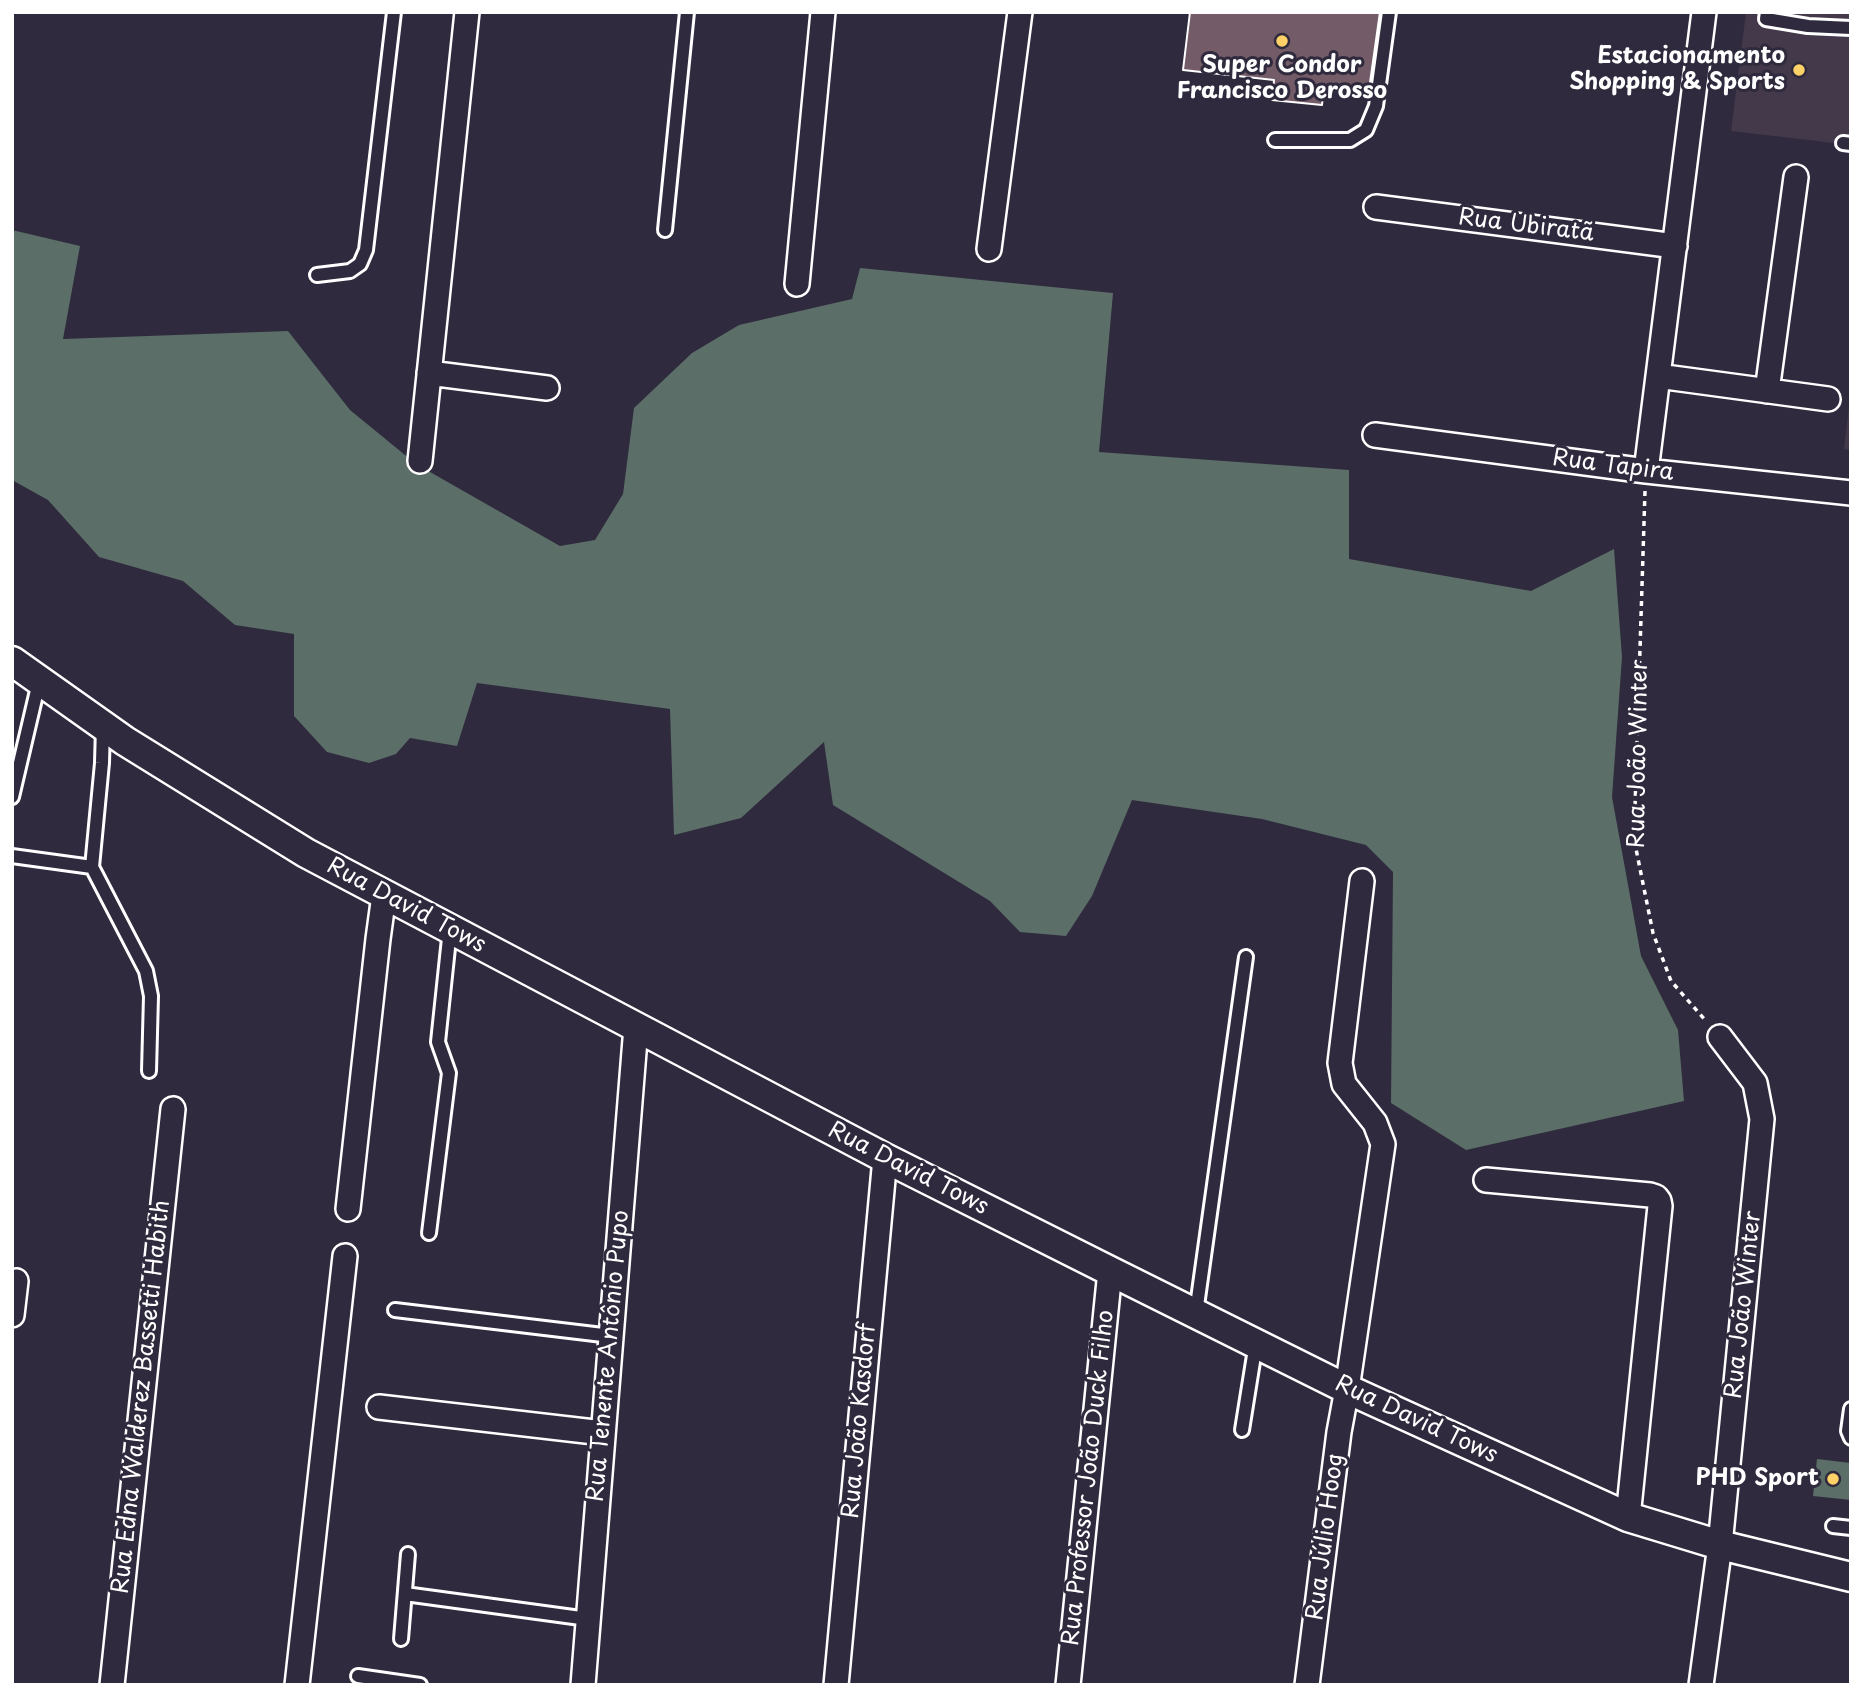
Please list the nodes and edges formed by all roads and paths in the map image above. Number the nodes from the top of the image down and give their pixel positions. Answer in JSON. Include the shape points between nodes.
{"nodes":[{"id":1,"x":394,"y":12,"type":"edge"},
{"id":2,"x":467,"y":12,"type":"edge"},
{"id":3,"x":687,"y":12,"type":"edge"},
{"id":4,"x":823,"y":12,"type":"edge"},
{"id":5,"x":1020,"y":12,"type":"edge"},
{"id":6,"x":1389,"y":12,"type":"edge"},
{"id":7,"x":1704,"y":12,"type":"edge"},
{"id":8,"x":1767,"y":12,"type":"edge"},
{"id":9,"x":1851,"y":28,"type":"edge"},
{"id":10,"x":1275,"y":140,"type":"dead end"},
{"id":11,"x":1796,"y":177,"type":"dead end"},
{"id":12,"x":1376,"y":207,"type":"dead end"},
{"id":13,"x":665,"y":230,"type":"dead end"},
{"id":14,"x":1675,"y":246,"type":"junction"},
{"id":15,"x":989,"y":248,"type":"dead end"},
{"id":16,"x":317,"y":275,"type":"dead end"},
{"id":17,"x":797,"y":284,"type":"dead end"},
{"id":18,"x":429,"y":373,"type":"junction"},
{"id":19,"x":1658,"y":376,"type":"junction"},
{"id":20,"x":547,"y":388,"type":"dead end"},
{"id":21,"x":1767,"y":391,"type":"junction"},
{"id":22,"x":1828,"y":399,"type":"dead end"},
{"id":23,"x":1375,"y":435,"type":"dead end"},
{"id":24,"x":420,"y":461,"type":"dead end"},
{"id":25,"x":1646,"y":471,"type":"junction"},
{"id":26,"x":1851,"y":493,"type":"edge"},
{"id":27,"x":12,"y":661,"type":"edge"},
{"id":28,"x":40,"y":681,"type":"junction"},
{"id":29,"x":103,"y":725,"type":"junction"},
{"id":30,"x":12,"y":797,"type":"edge"},
{"id":31,"x":12,"y":856,"type":"edge"},
{"id":32,"x":92,"y":867,"type":"junction"},
{"id":33,"x":1362,"y":881,"type":"dead end"},
{"id":34,"x":384,"y":895,"type":"junction"},
{"id":35,"x":450,"y":929,"type":"junction"},
{"id":36,"x":1246,"y":957,"type":"dead end"},
{"id":37,"x":636,"y":1027,"type":"junction"},
{"id":38,"x":1720,"y":1037,"type":"joint"},
{"id":39,"x":149,"y":1071,"type":"dead end"},
{"id":40,"x":173,"y":1109,"type":"dead end"},
{"id":41,"x":885,"y":1158,"type":"junction"},
{"id":42,"x":1486,"y":1180,"type":"dead end"},
{"id":43,"x":348,"y":1209,"type":"dead end"},
{"id":44,"x":429,"y":1233,"type":"dead end"},
{"id":45,"x":345,"y":1256,"type":"dead end"},
{"id":46,"x":1110,"y":1271,"type":"junction"},
{"id":47,"x":16,"y":1281,"type":"dead end"},
{"id":48,"x":395,"y":1310,"type":"dead end"},
{"id":49,"x":1196,"y":1313,"type":"junction"},
{"id":50,"x":12,"y":1315,"type":"edge"},
{"id":51,"x":611,"y":1336,"type":"junction"},
{"id":52,"x":1256,"y":1343,"type":"junction"},
{"id":53,"x":1347,"y":1389,"type":"junction"},
{"id":54,"x":379,"y":1407,"type":"dead end"},
{"id":55,"x":1851,"y":1409,"type":"edge"},
{"id":56,"x":1242,"y":1430,"type":"dead end"},
{"id":57,"x":603,"y":1433,"type":"junction"},
{"id":58,"x":1851,"y":1438,"type":"edge"},
{"id":59,"x":1628,"y":1517,"type":"junction"},
{"id":60,"x":1833,"y":1526,"type":"dead end"},
{"id":61,"x":1851,"y":1528,"type":"edge"},
{"id":62,"x":1720,"y":1545,"type":"junction"},
{"id":63,"x":408,"y":1554,"type":"dead end"},
{"id":64,"x":1851,"y":1577,"type":"edge"},
{"id":65,"x":405,"y":1594,"type":"junction"},
{"id":66,"x":588,"y":1619,"type":"junction"},
{"id":67,"x":401,"y":1639,"type":"dead end"},
{"id":68,"x":358,"y":1676,"type":"dead end"},
{"id":69,"x":112,"y":1685,"type":"edge"},
{"id":70,"x":297,"y":1685,"type":"edge"},
{"id":71,"x":420,"y":1685,"type":"edge"},
{"id":72,"x":583,"y":1685,"type":"edge"},
{"id":73,"x":836,"y":1685,"type":"edge"},
{"id":74,"x":1068,"y":1685,"type":"edge"},
{"id":75,"x":1307,"y":1685,"type":"edge"},
{"id":76,"x":1701,"y":1685,"type":"edge"}],
"edges":[{"from":1,"to":16,"type":"lane","via":[[366,250],[360,264],[350,271]]},
{"from":2,"to":18,"type":"street"},
{"from":3,"to":13,"type":"lane"},
{"from":4,"to":17,"type":"street"},
{"from":5,"to":15,"type":"street"},
{"from":6,"to":10,"type":"lane","via":[[1376,106],[1366,130],[1350,140]]},
{"from":7,"to":14,"type":"street"},
{"from":8,"to":9,"type":"lane","via":[[1766,19]]},
{"from":11,"to":21,"type":"street"},
{"from":12,"to":14,"type":"street","name":"Rua Ubiratã"},
{"from":14,"to":19,"type":"street"},
{"from":18,"to":20,"type":"street"},
{"from":18,"to":24,"type":"street"},
{"from":19,"to":21,"type":"street"},
{"from":19,"to":25,"type":"street"},
{"from":21,"to":22,"type":"street"},
{"from":23,"to":25,"type":"street","name":"Rua Tapira"},
{"from":25,"to":26,"type":"street","name":"Rua Tapira"},
{"from":25,"to":38,"type":"path","name":"Rua João Winter","via":[[1634,839],[1653,933],[1671,981]]},
{"from":27,"to":28,"type":"street","name":"Rua David Tows"},
{"from":28,"to":29,"type":"street","name":"Rua David Tows"},
{"from":28,"to":30,"type":"lane"},
{"from":29,"to":32,"type":"lane"},
{"from":29,"to":34,"type":"street","name":"Rua David Tows","via":[[306,853]]},
{"from":31,"to":32,"type":"lane"},
{"from":32,"to":39,"type":"lane","via":[[146,971],[151,996]]},
{"from":33,"to":53,"type":"street","name":"Rua Júlio Hoog","via":[[1340,1063],[1344,1084],[1375,1123],[1383,1144]]},
{"from":34,"to":35,"type":"street","name":"Rua David Tows"},
{"from":34,"to":43,"type":"street"},
{"from":35,"to":37,"type":"street","name":"Rua David Tows"},
{"from":35,"to":44,"type":"lane","via":[[438,1042],[449,1073]]},
{"from":36,"to":49,"type":"lane"},
{"from":37,"to":41,"type":"street","name":"Rua David Tows"},
{"from":37,"to":51,"type":"street","name":"Rua Tenente Antônio Pupo"},
{"from":38,"to":62,"type":"street","name":"Rua João Winter","via":[[1755,1083],[1762,1119]]},
{"from":40,"to":69,"type":"street","name":"Rua Edna Walderez Bassetti Habith"},
{"from":41,"to":46,"type":"street","name":"Rua David Tows"},
{"from":41,"to":73,"type":"street","name":"Rua João Kasdorf"},
{"from":42,"to":59,"type":"street","via":[[1650,1195],[1659,1201]]},
{"from":45,"to":70,"type":"street"},
{"from":46,"to":49,"type":"street","name":"Rua David Tows"},
{"from":46,"to":74,"type":"street","name":"Rua Professor João Duck Filho"},
{"from":47,"to":50,"type":"street"},
{"from":48,"to":51,"type":"lane"},
{"from":49,"to":52,"type":"street","name":"Rua David Tows"},
{"from":51,"to":57,"type":"street","name":"Rua Tenente Antônio Pupo"},
{"from":52,"to":53,"type":"street","name":"Rua David Tows"},
{"from":52,"to":56,"type":"lane"},
{"from":53,"to":59,"type":"street","name":"Rua David Tows"},
{"from":53,"to":75,"type":"street","name":"Rua Júlio Hoog"},
{"from":54,"to":57,"type":"street"},
{"from":55,"to":58,"type":"lane"},
{"from":57,"to":66,"type":"street","name":"Rua Tenente Antônio Pupo"},
{"from":59,"to":62,"type":"street","name":"Rua David Tows"},
{"from":60,"to":61,"type":"lane"},
{"from":62,"to":64,"type":"street","name":"Rua David Tows"},
{"from":62,"to":76,"type":"street","name":"Rua João Winter"},
{"from":63,"to":65,"type":"lane"},
{"from":65,"to":66,"type":"lane"},
{"from":65,"to":67,"type":"lane"},
{"from":66,"to":72,"type":"street","name":"Rua Tenente Antônio Pupo"},
{"from":68,"to":71,"type":"lane"}]}
